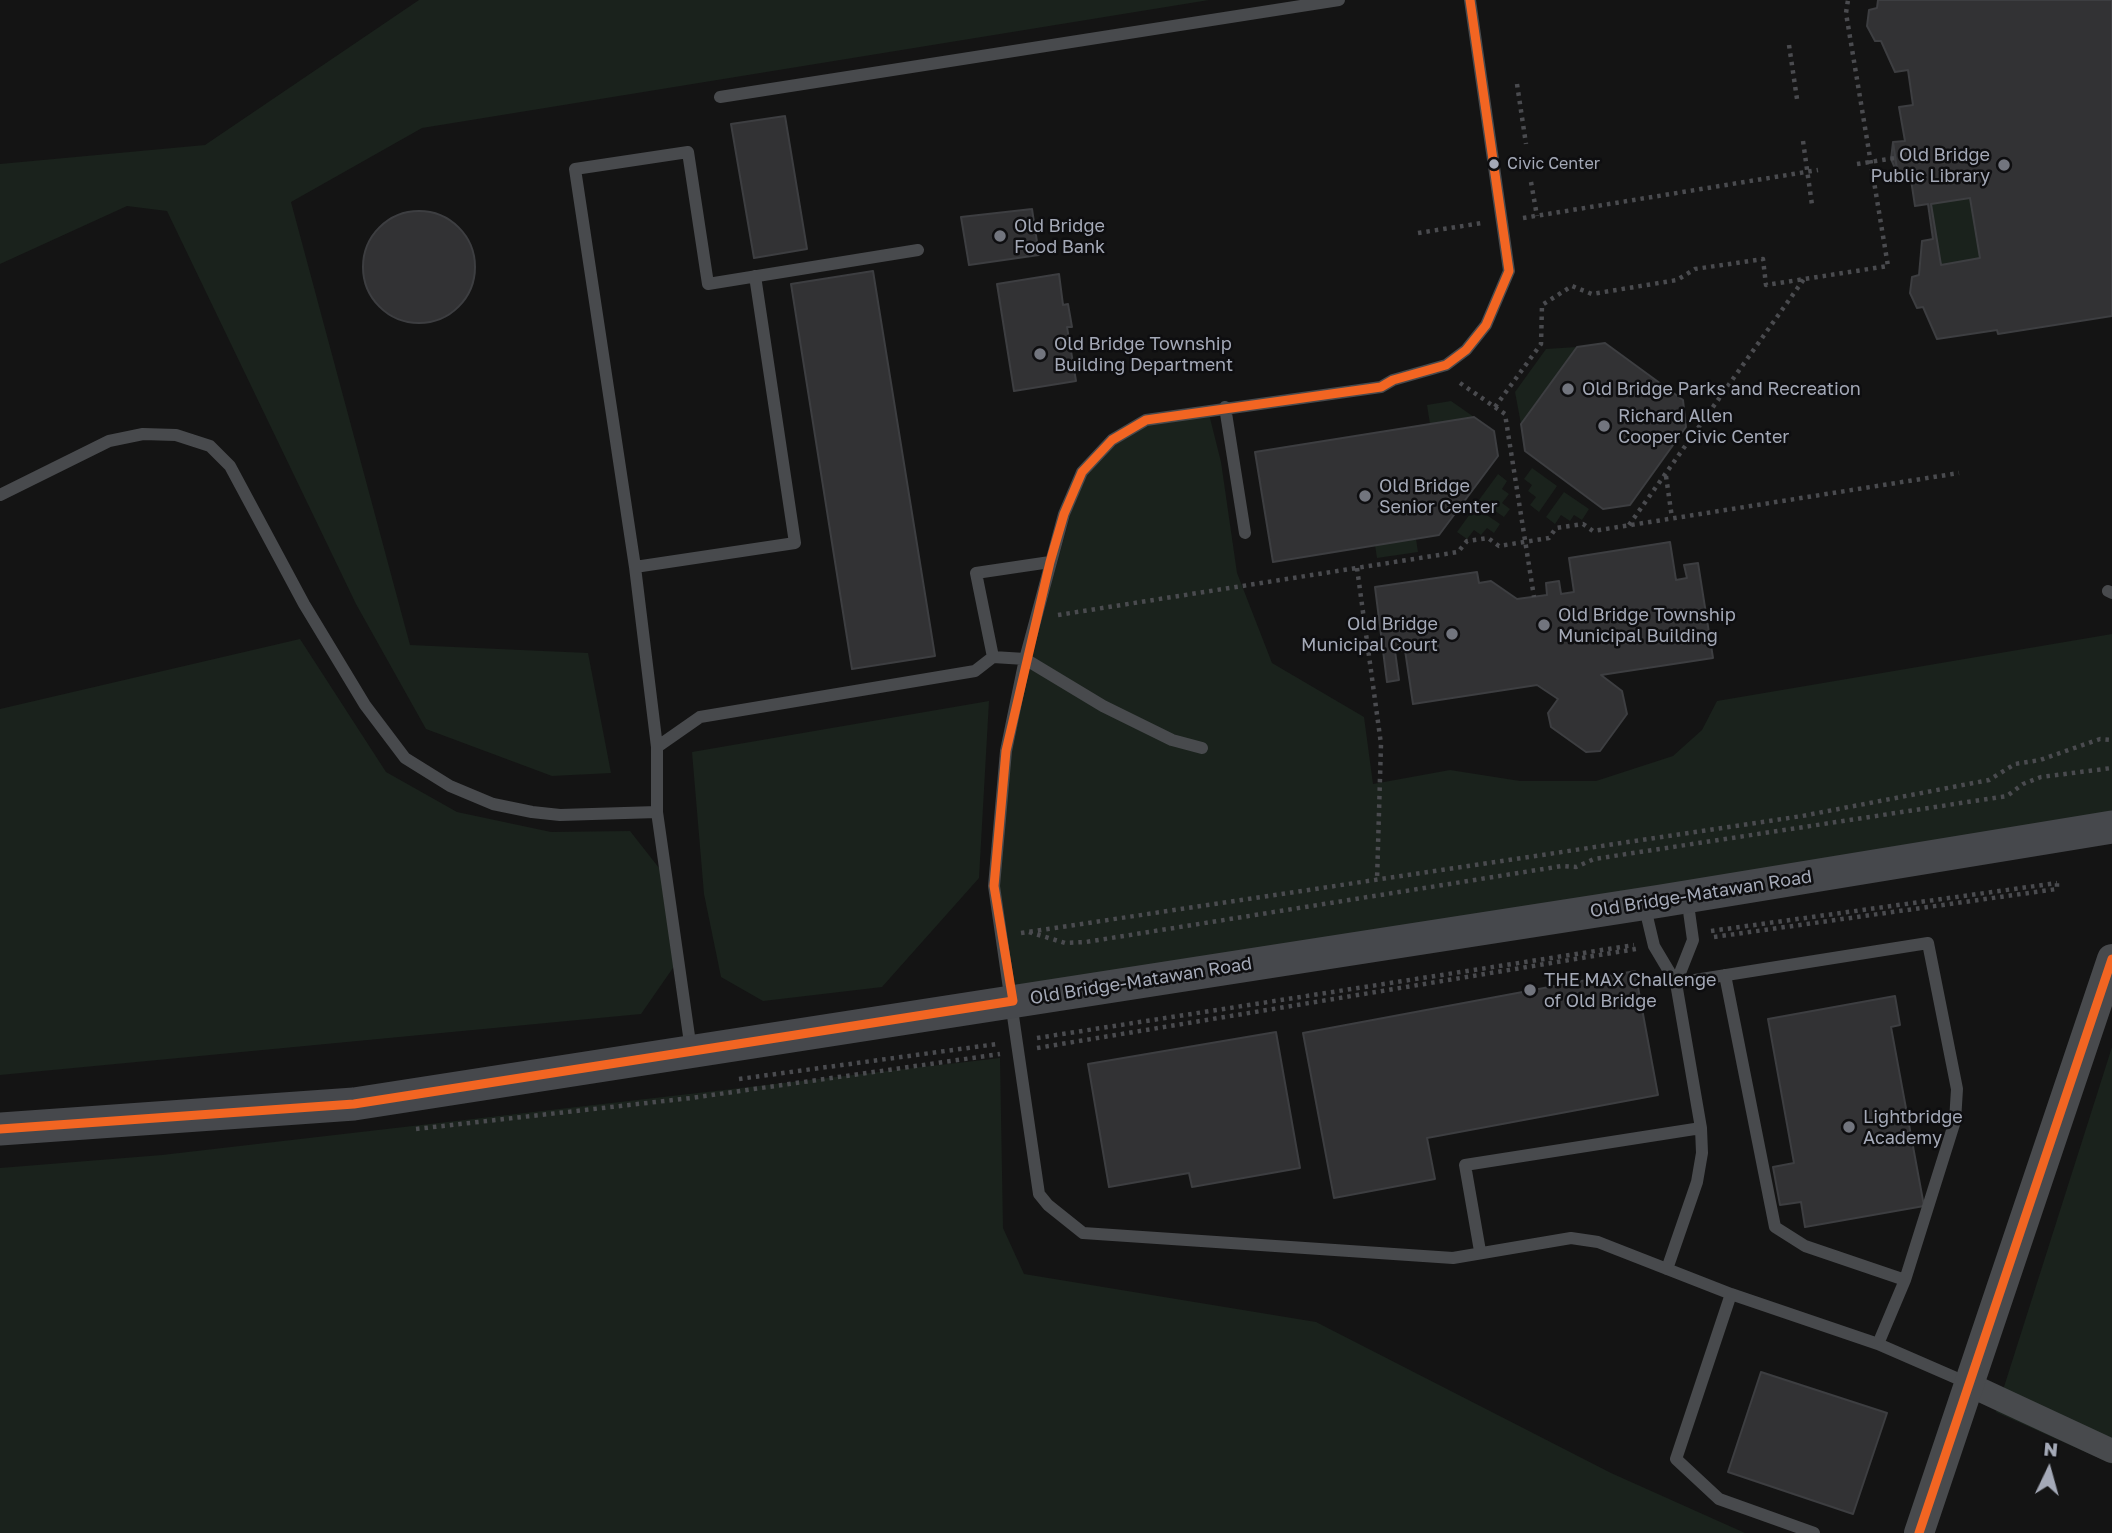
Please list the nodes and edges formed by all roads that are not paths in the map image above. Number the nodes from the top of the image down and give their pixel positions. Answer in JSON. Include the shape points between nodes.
{"nodes":[{"id":1,"x":1339,"y":0,"type":"edge"},
{"id":2,"x":1470,"y":0,"type":"edge"},
{"id":3,"x":720,"y":97,"type":"dead end"},
{"id":4,"x":918,"y":250,"type":"dead end"},
{"id":5,"x":755,"y":276,"type":"junction"},
{"id":6,"x":1225,"y":407,"type":"junction"},
{"id":7,"x":0,"y":495,"type":"edge"},
{"id":8,"x":1245,"y":533,"type":"dead end"},
{"id":9,"x":1050,"y":562,"type":"junction"},
{"id":10,"x":635,"y":567,"type":"junction"},
{"id":11,"x":993,"y":657,"type":"junction"},
{"id":12,"x":1025,"y":659,"type":"junction"},
{"id":13,"x":657,"y":747,"type":"junction"},
{"id":14,"x":1202,"y":748,"type":"dead end"},
{"id":15,"x":657,"y":812,"type":"junction"},
{"id":16,"x":2112,"y":827,"type":"edge"},
{"id":17,"x":1687,"y":897,"type":"junction"},
{"id":18,"x":1644,"y":904,"type":"junction"},
{"id":19,"x":2112,"y":959,"type":"edge"},
{"id":20,"x":1725,"y":975,"type":"junction"},
{"id":21,"x":1676,"y":983,"type":"junction"},
{"id":22,"x":1013,"y":1001,"type":"junction"},
{"id":23,"x":691,"y":1054,"type":"junction"},
{"id":24,"x":0,"y":1129,"type":"edge"},
{"id":25,"x":1701,"y":1129,"type":"junction"},
{"id":26,"x":1480,"y":1251,"type":"junction"},
{"id":27,"x":1667,"y":1269,"type":"junction"},
{"id":28,"x":1905,"y":1280,"type":"junction"},
{"id":29,"x":1731,"y":1294,"type":"junction"},
{"id":30,"x":1878,"y":1344,"type":"junction"},
{"id":31,"x":1970,"y":1385,"type":"junction"},
{"id":32,"x":2112,"y":1451,"type":"edge"},
{"id":33,"x":1814,"y":1533,"type":"edge"},
{"id":34,"x":1919,"y":1533,"type":"edge"}],
"edges":[{"from":1,"to":3,"type":"lane"},
{"from":2,"to":6,"type":"lane","via":[[1509,271],[1486,324],[1466,350],[1446,365],[1381,387]]},
{"from":4,"to":5,"type":"lane"},
{"from":5,"to":10,"type":"lane","via":[[795,543]]},
{"from":5,"to":10,"type":"lane","via":[[708,284],[688,152],[575,169]]},
{"from":6,"to":8,"type":"lane"},
{"from":6,"to":9,"type":"lane","via":[[1146,420],[1112,440],[1082,472]]},
{"from":7,"to":15,"type":"lane","via":[[109,441],[143,434],[176,435],[209,446],[230,466],[310,615],[365,705],[405,758],[450,786],[493,804],[560,815]]},
{"from":9,"to":11,"type":"lane","via":[[976,573]]},
{"from":9,"to":12,"type":"lane"},
{"from":10,"to":13,"type":"lane"},
{"from":11,"to":12,"type":"lane"},
{"from":11,"to":13,"type":"lane","via":[[975,671],[700,717]]},
{"from":12,"to":14,"type":"lane","via":[[1103,706],[1172,740]]},
{"from":12,"to":22,"type":"lane","via":[[1006,751],[996,872]]},
{"from":13,"to":15,"type":"lane"},
{"from":15,"to":23,"type":"lane"},
{"from":16,"to":17,"type":"main road","name":"Old Bridge-Matawan Road"},
{"from":17,"to":18,"type":"main road","name":"Old Bridge-Matawan Road"},
{"from":17,"to":21,"type":"lane","via":[[1693,940]]},
{"from":18,"to":21,"type":"lane","via":[[1654,946]]},
{"from":18,"to":22,"type":"main road","name":"Old Bridge-Matawan Road"},
{"from":19,"to":31,"type":"street"},
{"from":20,"to":21,"type":"lane"},
{"from":20,"to":28,"type":"lane","via":[[1775,1227],[1805,1246]]},
{"from":20,"to":28,"type":"lane","via":[[1928,943],[1956,1090],[1955,1121]]},
{"from":21,"to":25,"type":"lane"},
{"from":22,"to":23,"type":"main road","name":"Old Bridge-Matawan Road"},
{"from":22,"to":26,"type":"lane","via":[[1039,1194],[1083,1233],[1453,1258]]},
{"from":23,"to":24,"type":"main road","name":"Old Bridge-Matawan Road","via":[[354,1104]]},
{"from":25,"to":26,"type":"lane","via":[[1465,1165]]},
{"from":25,"to":27,"type":"lane","via":[[1697,1182]]},
{"from":26,"to":27,"type":"lane","via":[[1571,1238],[1598,1242]]},
{"from":27,"to":29,"type":"lane"},
{"from":28,"to":30,"type":"lane"},
{"from":29,"to":30,"type":"lane"},
{"from":29,"to":33,"type":"lane","via":[[1676,1459],[1719,1499]]},
{"from":30,"to":31,"type":"lane"},
{"from":31,"to":32,"type":"street"},
{"from":31,"to":34,"type":"street"}]}
